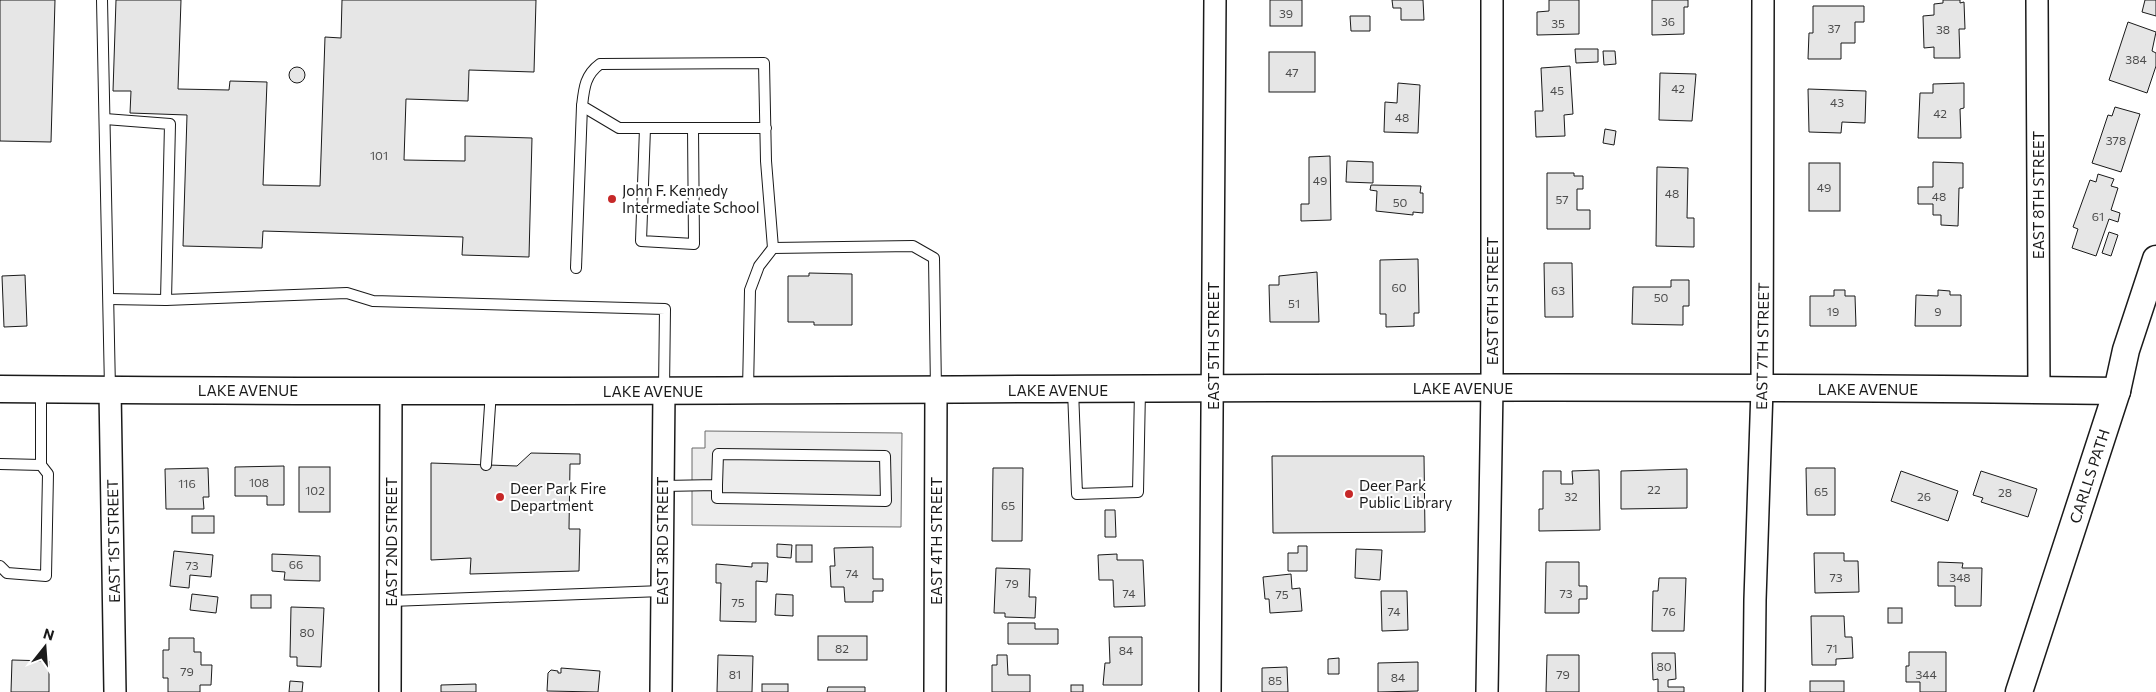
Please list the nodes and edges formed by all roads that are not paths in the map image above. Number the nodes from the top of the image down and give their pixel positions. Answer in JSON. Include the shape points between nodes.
{"nodes":[{"id":1,"x":102,"y":0,"type":"edge"},
{"id":2,"x":1215,"y":0,"type":"edge"},
{"id":3,"x":1492,"y":0,"type":"edge"},
{"id":4,"x":1763,"y":0,"type":"edge"},
{"id":5,"x":2036,"y":0,"type":"edge"},
{"id":6,"x":582,"y":106,"type":"junction"},
{"id":7,"x":105,"y":119,"type":"junction"},
{"id":8,"x":645,"y":128,"type":"junction"},
{"id":9,"x":693,"y":128,"type":"junction"},
{"id":10,"x":766,"y":128,"type":"junction"},
{"id":11,"x":773,"y":248,"type":"junction"},
{"id":12,"x":2156,"y":259,"type":"edge"},
{"id":13,"x":576,"y":268,"type":"dead end"},
{"id":14,"x":109,"y":299,"type":"junction"},
{"id":15,"x":166,"y":300,"type":"junction"},
{"id":16,"x":1492,"y":387,"type":"junction"},
{"id":17,"x":0,"y":389,"type":"edge"},
{"id":18,"x":41,"y":389,"type":"junction"},
{"id":19,"x":1140,"y":389,"type":"junction"},
{"id":20,"x":1213,"y":389,"type":"junction"},
{"id":21,"x":1762,"y":389,"type":"junction"},
{"id":22,"x":110,"y":390,"type":"junction"},
{"id":23,"x":936,"y":390,"type":"junction"},
{"id":24,"x":1073,"y":390,"type":"junction"},
{"id":25,"x":2039,"y":390,"type":"junction"},
{"id":26,"x":391,"y":391,"type":"junction"},
{"id":27,"x":491,"y":391,"type":"junction"},
{"id":28,"x":664,"y":391,"type":"junction"},
{"id":29,"x":748,"y":391,"type":"junction"},
{"id":30,"x":2116,"y":391,"type":"junction"},
{"id":31,"x":0,"y":464,"type":"edge"},
{"id":32,"x":41,"y":465,"type":"junction"},
{"id":33,"x":486,"y":465,"type":"dead end"},
{"id":34,"x":717,"y":485,"type":"junction"},
{"id":35,"x":663,"y":486,"type":"junction"},
{"id":36,"x":0,"y":566,"type":"edge"},
{"id":37,"x":662,"y":591,"type":"junction"},
{"id":38,"x":391,"y":601,"type":"junction"},
{"id":39,"x":115,"y":692,"type":"edge"},
{"id":40,"x":390,"y":692,"type":"edge"},
{"id":41,"x":661,"y":692,"type":"edge"},
{"id":42,"x":935,"y":692,"type":"edge"},
{"id":43,"x":1210,"y":692,"type":"edge"},
{"id":44,"x":1487,"y":692,"type":"edge"},
{"id":45,"x":1754,"y":692,"type":"edge"},
{"id":46,"x":2019,"y":692,"type":"edge"}],
"edges":[{"from":1,"to":7,"type":"lane"},
{"from":2,"to":20,"type":"street","name":"EAST 5TH STREET"},
{"from":3,"to":16,"type":"street","name":"EAST 6TH STREET"},
{"from":4,"to":21,"type":"street","name":"EAST 7TH STREET"},
{"from":5,"to":25,"type":"street","name":"EAST 8TH STREET"},
{"from":6,"to":8,"type":"lane","via":[[619,128]]},
{"from":6,"to":10,"type":"lane","via":[[590,72],[600,64],[764,63]]},
{"from":6,"to":13,"type":"lane"},
{"from":7,"to":14,"type":"lane"},
{"from":7,"to":15,"type":"lane","via":[[170,124]]},
{"from":8,"to":9,"type":"lane"},
{"from":8,"to":9,"type":"lane","via":[[640,241],[694,244]]},
{"from":9,"to":10,"type":"lane"},
{"from":10,"to":11,"type":"lane"},
{"from":11,"to":23,"type":"lane","via":[[913,246],[934,258]]},
{"from":11,"to":29,"type":"lane","via":[[759,266],[750,290]]},
{"from":12,"to":30,"type":"street","name":"CARLLS PATH"},
{"from":14,"to":15,"type":"lane"},
{"from":14,"to":22,"type":"lane"},
{"from":15,"to":28,"type":"lane","via":[[347,293],[373,301],[665,309]]},
{"from":16,"to":20,"type":"street","name":"LAKE AVENUE"},
{"from":16,"to":21,"type":"street","name":"LAKE AVENUE"},
{"from":16,"to":44,"type":"street","name":"EAST 6TH STREET"},
{"from":17,"to":18,"type":"street","name":"LAKE AVENUE"},
{"from":18,"to":22,"type":"street","name":"LAKE AVENUE"},
{"from":18,"to":32,"type":"lane"},
{"from":19,"to":20,"type":"street","name":"LAKE AVENUE"},
{"from":19,"to":24,"type":"street","name":"LAKE AVENUE"},
{"from":19,"to":24,"type":"lane","via":[[1138,492],[1077,494]]},
{"from":20,"to":43,"type":"street","name":"EAST 5TH STREET"},
{"from":21,"to":25,"type":"street","name":"LAKE AVENUE"},
{"from":21,"to":45,"type":"street","name":"EAST 7TH STREET"},
{"from":22,"to":26,"type":"street","name":"LAKE AVENUE"},
{"from":22,"to":39,"type":"street","name":"EAST 1ST STREET"},
{"from":23,"to":24,"type":"street","name":"LAKE AVENUE"},
{"from":23,"to":29,"type":"street","name":"LAKE AVENUE"},
{"from":23,"to":42,"type":"street","name":"EAST 4TH STREET"},
{"from":25,"to":30,"type":"street","name":"LAKE AVENUE"},
{"from":26,"to":27,"type":"street","name":"LAKE AVENUE"},
{"from":26,"to":38,"type":"street","name":"EAST 2ND STREET"},
{"from":27,"to":28,"type":"street","name":"LAKE AVENUE"},
{"from":27,"to":33,"type":"lane"},
{"from":28,"to":29,"type":"street","name":"LAKE AVENUE"},
{"from":28,"to":35,"type":"street","name":"EAST 3RD STREET"},
{"from":30,"to":46,"type":"street","name":"CARLLS PATH"},
{"from":31,"to":32,"type":"lane"},
{"from":32,"to":36,"type":"lane","via":[[48,474],[46,576],[7,573]]},
{"from":34,"to":34,"type":"lane","via":[[717,498],[886,500],[885,456],[718,454]]},
{"from":34,"to":35,"type":"lane"},
{"from":35,"to":37,"type":"street","name":"EAST 3RD STREET"},
{"from":37,"to":38,"type":"lane"},
{"from":37,"to":41,"type":"street","name":"EAST 3RD STREET"},
{"from":38,"to":40,"type":"street","name":"EAST 2ND STREET"}]}
